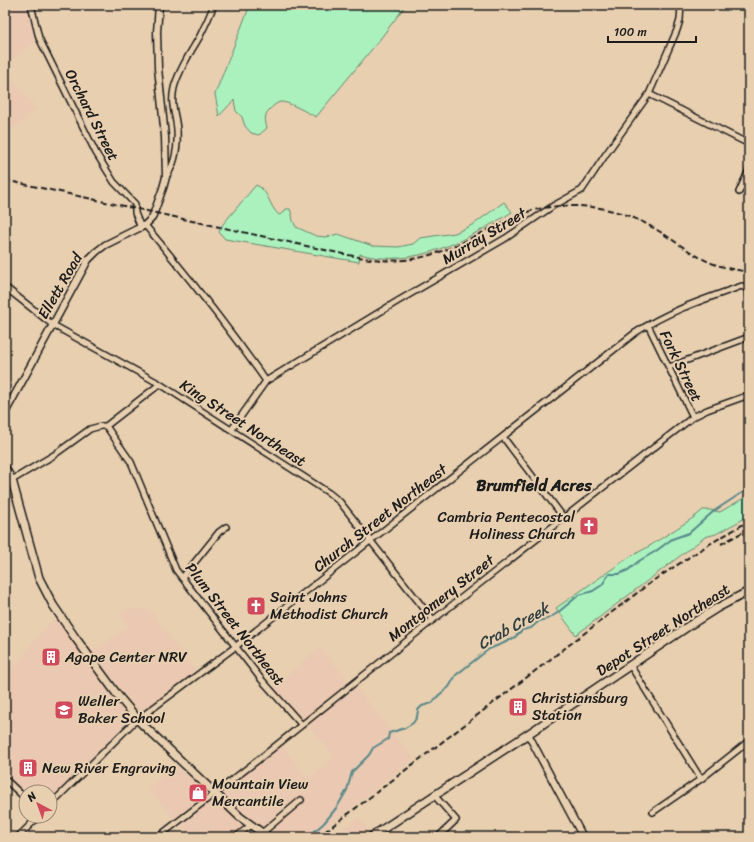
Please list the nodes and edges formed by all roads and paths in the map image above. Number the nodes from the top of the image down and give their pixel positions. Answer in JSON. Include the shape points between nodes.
{"nodes":[{"id":1,"x":31,"y":5,"type":"edge"},
{"id":2,"x":159,"y":5,"type":"edge"},
{"id":3,"x":214,"y":5,"type":"edge"},
{"id":4,"x":681,"y":5,"type":"edge"},
{"id":5,"x":649,"y":94,"type":"junction"},
{"id":6,"x":749,"y":144,"type":"edge"},
{"id":7,"x":749,"y":170,"type":"edge"},
{"id":8,"x":166,"y":177,"type":"junction"},
{"id":9,"x":739,"y":192,"type":"dead end"},
{"id":10,"x":143,"y":227,"type":"junction"},
{"id":11,"x":5,"y":288,"type":"edge"},
{"id":12,"x":749,"y":296,"type":"edge"},
{"id":13,"x":53,"y":325,"type":"junction"},
{"id":14,"x":648,"y":325,"type":"junction"},
{"id":15,"x":749,"y":337,"type":"edge"},
{"id":16,"x":669,"y":367,"type":"junction"},
{"id":17,"x":266,"y":381,"type":"junction"},
{"id":18,"x":160,"y":384,"type":"junction"},
{"id":19,"x":749,"y":395,"type":"edge"},
{"id":20,"x":5,"y":413,"type":"edge"},
{"id":21,"x":693,"y":417,"type":"junction"},
{"id":22,"x":106,"y":426,"type":"junction"},
{"id":23,"x":232,"y":429,"type":"junction"},
{"id":24,"x":503,"y":437,"type":"junction"},
{"id":25,"x":5,"y":468,"type":"edge"},
{"id":26,"x":12,"y":480,"type":"junction"},
{"id":27,"x":564,"y":518,"type":"junction"},
{"id":28,"x":226,"y":527,"type":"dead end"},
{"id":29,"x":370,"y":540,"type":"junction"},
{"id":30,"x":182,"y":578,"type":"junction"},
{"id":31,"x":749,"y":592,"type":"edge"},
{"id":32,"x":433,"y":620,"type":"junction"},
{"id":33,"x":235,"y":647,"type":"junction"},
{"id":34,"x":630,"y":665,"type":"junction"},
{"id":35,"x":138,"y":720,"type":"junction"},
{"id":36,"x":301,"y":724,"type":"junction"},
{"id":37,"x":528,"y":734,"type":"junction"},
{"id":38,"x":749,"y":741,"type":"edge"},
{"id":39,"x":5,"y":779,"type":"edge"},
{"id":40,"x":701,"y":779,"type":"junction"},
{"id":41,"x":18,"y":791,"type":"edge"},
{"id":42,"x":214,"y":793,"type":"junction"},
{"id":43,"x":434,"y":796,"type":"junction"},
{"id":44,"x":58,"y":797,"type":"edge"},
{"id":45,"x":301,"y":800,"type":"dead end"},
{"id":46,"x":653,"y":812,"type":"dead end"},
{"id":47,"x":31,"y":824,"type":"edge"},
{"id":48,"x":251,"y":825,"type":"junction"},
{"id":49,"x":265,"y":835,"type":"edge"},
{"id":50,"x":18,"y":837,"type":"edge"},
{"id":51,"x":158,"y":837,"type":"edge"},
{"id":52,"x":236,"y":837,"type":"edge"},
{"id":53,"x":371,"y":837,"type":"edge"},
{"id":54,"x":438,"y":837,"type":"edge"},
{"id":55,"x":583,"y":837,"type":"edge"}],
"edges":[{"from":1,"to":10,"type":"street","name":"Orchard Street","via":[[39,38],[69,100],[106,170],[117,186],[135,204],[135,213]]},
{"from":2,"to":8,"type":"street","name":"Ellett Road","via":[[158,68]]},
{"from":3,"to":8,"type":"street","via":[[174,86],[172,106],[177,130],[176,155]]},
{"from":4,"to":5,"type":"street","name":"Murray Street","via":[[677,30]]},
{"from":5,"to":6,"type":"street"},
{"from":5,"to":17,"type":"street","name":"Murray Street","via":[[582,190]]},
{"from":7,"to":9,"type":"street"},
{"from":8,"to":10,"type":"street","name":"Ellett Road","via":[[152,218]]},
{"from":10,"to":13,"type":"street","name":"Ellett Road","via":[[105,245],[88,260]]},
{"from":10,"to":17,"type":"street","name":"Orchard Street","via":[[207,301]]},
{"from":11,"to":13,"type":"street","name":"King Street Northeast"},
{"from":12,"to":14,"type":"street","name":"Church Street Northeast","via":[[747,289],[742,286],[669,314]]},
{"from":13,"to":18,"type":"street","name":"King Street Northeast"},
{"from":13,"to":20,"type":"street","name":"Ellett Road"},
{"from":14,"to":16,"type":"street","name":"Fork Street"},
{"from":14,"to":24,"type":"street","name":"Church Street Northeast"},
{"from":15,"to":16,"type":"street"},
{"from":16,"to":21,"type":"street","name":"Fork Street"},
{"from":17,"to":23,"type":"street","name":"Murray Street"},
{"from":18,"to":22,"type":"street"},
{"from":18,"to":23,"type":"street","name":"King Street Northeast"},
{"from":19,"to":21,"type":"street","name":"Montgomery Street"},
{"from":21,"to":27,"type":"street","name":"Montgomery Street"},
{"from":22,"to":26,"type":"street","via":[[90,429],[54,455]]},
{"from":22,"to":30,"type":"street","name":"Plum Street Northeast","via":[[131,462],[172,561]]},
{"from":23,"to":29,"type":"street","name":"King Street Northeast","via":[[329,493],[340,502]]},
{"from":24,"to":27,"type":"street"},
{"from":24,"to":29,"type":"street","name":"Church Street Northeast"},
{"from":25,"to":26,"type":"main road"},
{"from":26,"to":35,"type":"main road","via":[[34,562],[45,590],[67,626]]},
{"from":27,"to":32,"type":"street","name":"Montgomery Street"},
{"from":28,"to":30,"type":"street","via":[[219,532]]},
{"from":29,"to":32,"type":"street","name":"King Street Northeast"},
{"from":29,"to":33,"type":"street","name":"Church Street Northeast"},
{"from":30,"to":33,"type":"street","name":"Plum Street Northeast"},
{"from":31,"to":34,"type":"main road","name":"Depot Street Northeast","via":[[717,608]]},
{"from":32,"to":36,"type":"street","name":"Montgomery Street"},
{"from":33,"to":35,"type":"street","name":"Church Street Northeast"},
{"from":33,"to":36,"type":"street","name":"Plum Street Northeast"},
{"from":34,"to":37,"type":"main road","name":"Depot Street Northeast"},
{"from":34,"to":40,"type":"street"},
{"from":35,"to":42,"type":"main road"},
{"from":35,"to":44,"type":"street","name":"Church Street Northeast","via":[[122,732]]},
{"from":36,"to":42,"type":"street","name":"Montgomery Street"},
{"from":37,"to":43,"type":"main road","name":"Depot Street Northeast"},
{"from":37,"to":55,"type":"street"},
{"from":38,"to":40,"type":"street"},
{"from":39,"to":41,"type":"street"},
{"from":40,"to":46,"type":"street"},
{"from":42,"to":48,"type":"main road"},
{"from":42,"to":51,"type":"street","name":"Montgomery Street"},
{"from":43,"to":53,"type":"main road","name":"Depot Street Northeast"},
{"from":43,"to":54,"type":"street","via":[[456,820]]},
{"from":45,"to":49,"type":"street"},
{"from":47,"to":50,"type":"street"},
{"from":48,"to":49,"type":"main road"},
{"from":48,"to":52,"type":"street"}]}
